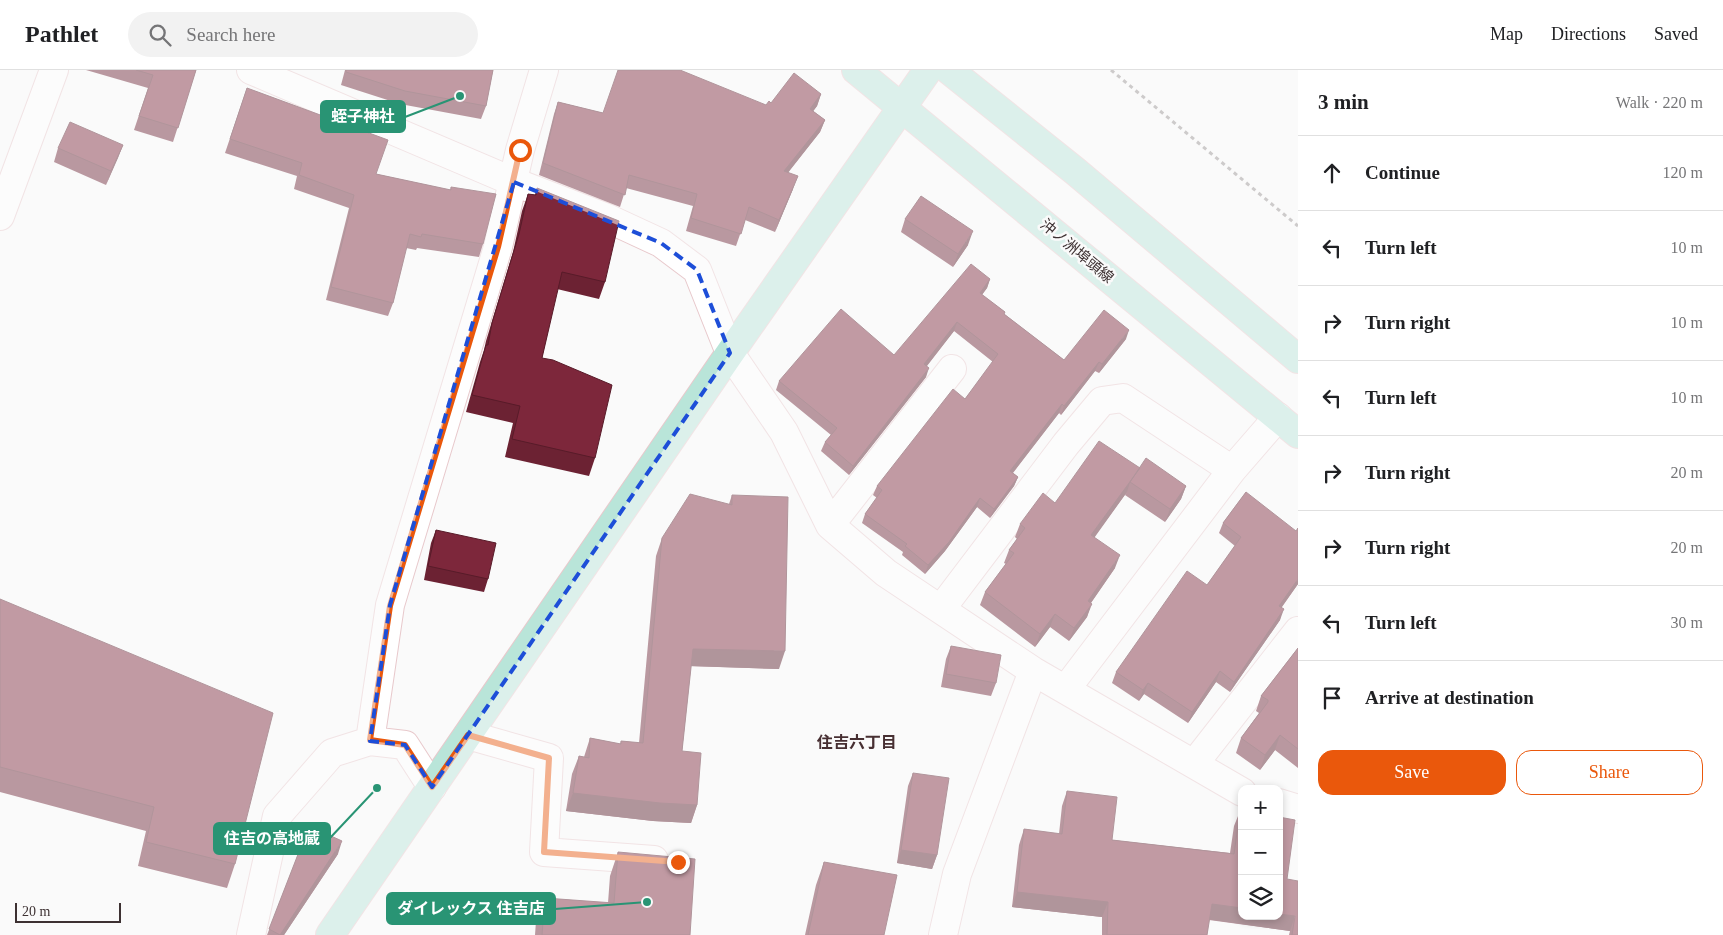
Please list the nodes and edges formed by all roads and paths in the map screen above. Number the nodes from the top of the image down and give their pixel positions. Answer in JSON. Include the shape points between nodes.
{"nodes":[{"id":1,"x":54,"y":70,"type":"edge"},
{"id":2,"x":251,"y":70,"type":"edge"},
{"id":3,"x":544,"y":70,"type":"edge"},
{"id":4,"x":856,"y":70,"type":"edge"},
{"id":5,"x":928,"y":70,"type":"edge"},
{"id":6,"x":950,"y":70,"type":"edge"},
{"id":7,"x":1111,"y":70,"type":"edge"},
{"id":8,"x":902,"y":107,"type":"junction"},
{"id":9,"x":514,"y":182,"type":"junction"},
{"id":10,"x":0,"y":216,"type":"edge"},
{"id":11,"x":1298,"y":226,"type":"edge"},
{"id":12,"x":730,"y":353,"type":"junction"},
{"id":13,"x":1298,"y":359,"type":"edge"},
{"id":14,"x":952,"y":369,"type":"dead end"},
{"id":15,"x":1288,"y":425,"type":"edge"},
{"id":16,"x":1232,"y":470,"type":"junction"},
{"id":17,"x":830,"y":525,"type":"junction"},
{"id":18,"x":941,"y":609,"type":"junction"},
{"id":19,"x":1298,"y":631,"type":"edge"},
{"id":20,"x":1032,"y":671,"type":"junction"},
{"id":21,"x":1066,"y":689,"type":"junction"},
{"id":22,"x":468,"y":735,"type":"junction"},
{"id":23,"x":370,"y":740,"type":"junction"},
{"id":24,"x":1194,"y":764,"type":"junction"},
{"id":25,"x":432,"y":787,"type":"junction"},
{"id":26,"x":1238,"y":790,"type":"edge"},
{"id":27,"x":1283,"y":804,"type":"edge"},
{"id":28,"x":1298,"y":809,"type":"edge"},
{"id":29,"x":678,"y":862,"type":"edge"},
{"id":30,"x":251,"y":935,"type":"edge"},
{"id":31,"x":330,"y":935,"type":"edge"},
{"id":32,"x":943,"y":935,"type":"edge"}],
"edges":[{"from":1,"to":10,"type":"street"},
{"from":2,"to":9,"type":"street"},
{"from":3,"to":9,"type":"street"},
{"from":4,"to":8,"type":"street","name":"沖ノ洲埠頭線"},
{"from":5,"to":8,"type":"street"},
{"from":6,"to":13,"type":"street"},
{"from":7,"to":11,"type":"path"},
{"from":8,"to":12,"type":"street"},
{"from":8,"to":15,"type":"street","name":"沖ノ洲埠頭線"},
{"from":9,"to":12,"type":"street","via":[[661,243],[697,270]]},
{"from":9,"to":23,"type":"street","via":[[498,247],[390,606]]},
{"from":12,"to":17,"type":"street","via":[[784,432]]},
{"from":12,"to":22,"type":"street"},
{"from":14,"to":17,"type":"street"},
{"from":15,"to":16,"type":"street"},
{"from":16,"to":18,"type":"street","via":[[1123,398],[1102,401]]},
{"from":16,"to":21,"type":"street"},
{"from":17,"to":18,"type":"street","via":[[886,573]]},
{"from":18,"to":20,"type":"street"},
{"from":19,"to":24,"type":"street"},
{"from":20,"to":21,"type":"street"},
{"from":20,"to":32,"type":"street","via":[[957,874]]},
{"from":21,"to":24,"type":"street"},
{"from":22,"to":25,"type":"street"},
{"from":22,"to":29,"type":"street","via":[[549,758],[544,852]]},
{"from":23,"to":25,"type":"street","via":[[405,745]]},
{"from":23,"to":30,"type":"street","via":[[332,753],[277,816]]},
{"from":24,"to":26,"type":"street"},
{"from":25,"to":31,"type":"street"},
{"from":27,"to":28,"type":"street"}]}
